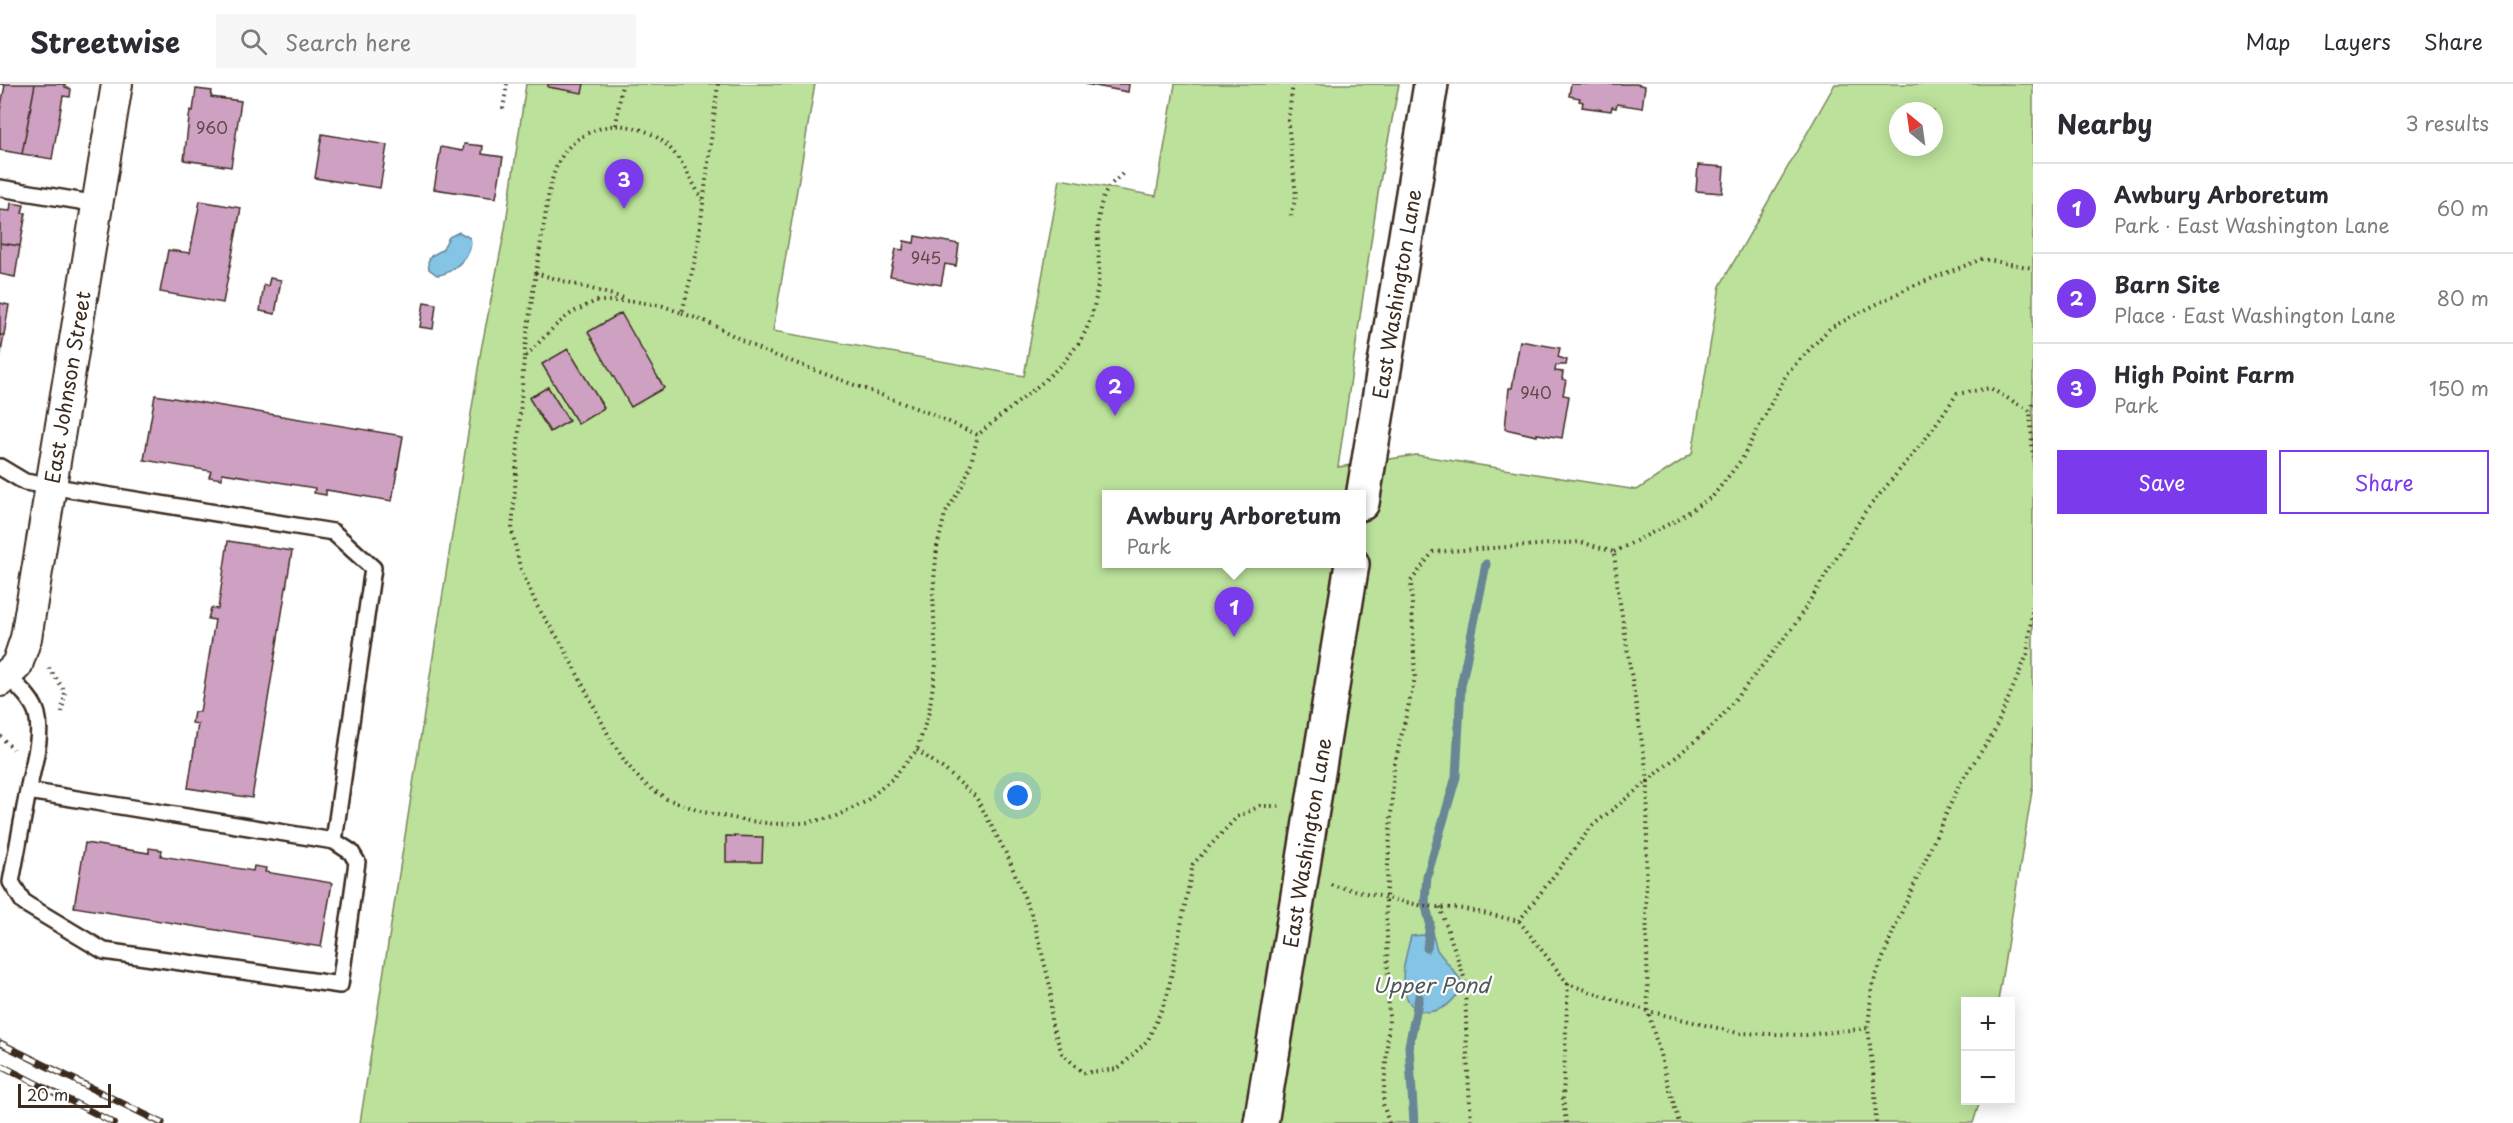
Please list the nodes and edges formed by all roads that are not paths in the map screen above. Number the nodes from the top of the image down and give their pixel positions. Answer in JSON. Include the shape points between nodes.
{"nodes":[{"id":1,"x":117,"y":84,"type":"edge"},
{"id":2,"x":1431,"y":84,"type":"edge"},
{"id":3,"x":0,"y":188,"type":"edge"},
{"id":4,"x":98,"y":204,"type":"junction"},
{"id":5,"x":0,"y":467,"type":"edge"},
{"id":6,"x":51,"y":485,"type":"junction"},
{"id":7,"x":1364,"y":490,"type":"edge"},
{"id":8,"x":1351,"y":568,"type":"edge"},
{"id":9,"x":4,"y":679,"type":"edge"},
{"id":10,"x":28,"y":791,"type":"junction"},
{"id":11,"x":334,"y":841,"type":"junction"},
{"id":12,"x":1261,"y":1123,"type":"edge"}],
"edges":[{"from":1,"to":4,"type":"street","name":"East Johnson Street"},
{"from":2,"to":7,"type":"main road","name":"East Washington Lane"},
{"from":3,"to":4,"type":"lane"},
{"from":4,"to":6,"type":"street","name":"East Johnson Street"},
{"from":5,"to":6,"type":"lane","via":[[25,482]]},
{"from":6,"to":9,"type":"street","name":"East Johnson Street","via":[[26,638],[17,665]]},
{"from":6,"to":11,"type":"lane","via":[[333,532],[373,568]]},
{"from":8,"to":12,"type":"main road","name":"East Washington Lane"},
{"from":9,"to":10,"type":"lane","via":[[29,699],[37,715],[38,735]]},
{"from":10,"to":11,"type":"lane"},
{"from":10,"to":11,"type":"lane","via":[[11,882],[24,903],[104,951],[340,985],[357,862],[351,852]]}]}
